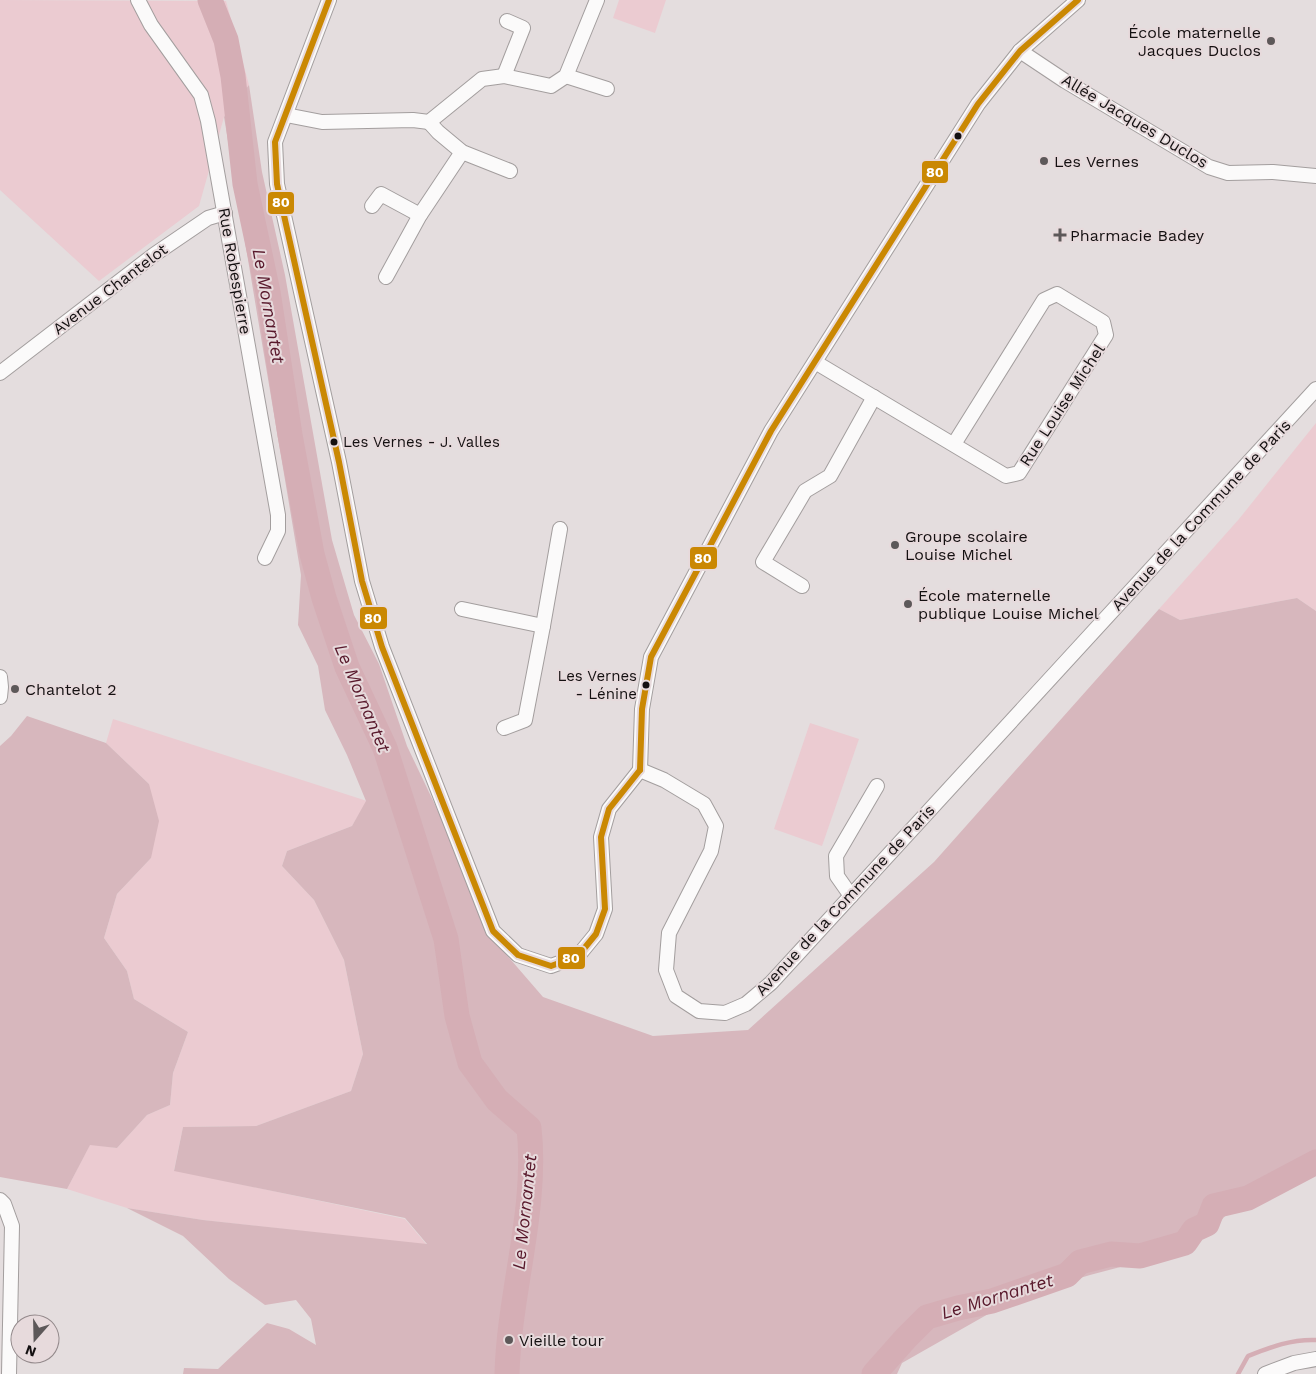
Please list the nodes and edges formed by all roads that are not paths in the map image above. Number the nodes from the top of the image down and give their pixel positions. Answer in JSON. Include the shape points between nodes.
{"nodes":[{"id":1,"x":138,"y":0,"type":"edge"},
{"id":2,"x":329,"y":0,"type":"edge"},
{"id":3,"x":597,"y":0,"type":"edge"},
{"id":4,"x":1078,"y":0,"type":"edge"},
{"id":5,"x":507,"y":21,"type":"dead end"},
{"id":6,"x":1020,"y":51,"type":"junction"},
{"id":7,"x":504,"y":76,"type":"junction"},
{"id":8,"x":566,"y":76,"type":"junction"},
{"id":9,"x":607,"y":89,"type":"dead end"},
{"id":10,"x":286,"y":115,"type":"junction"},
{"id":11,"x":429,"y":122,"type":"junction"},
{"id":12,"x":462,"y":152,"type":"junction"},
{"id":13,"x":510,"y":170,"type":"dead end"},
{"id":14,"x":1316,"y":176,"type":"edge"},
{"id":15,"x":372,"y":206,"type":"dead end"},
{"id":16,"x":224,"y":213,"type":"junction"},
{"id":17,"x":420,"y":215,"type":"junction"},
{"id":18,"x":386,"y":277,"type":"dead end"},
{"id":19,"x":815,"y":362,"type":"junction"},
{"id":20,"x":0,"y":373,"type":"edge"},
{"id":21,"x":1316,"y":390,"type":"edge"},
{"id":22,"x":874,"y":397,"type":"junction"},
{"id":23,"x":954,"y":444,"type":"junction"},
{"id":24,"x":560,"y":529,"type":"dead end"},
{"id":25,"x":265,"y":558,"type":"dead end"},
{"id":26,"x":802,"y":586,"type":"dead end"},
{"id":27,"x":462,"y":609,"type":"dead end"},
{"id":28,"x":544,"y":626,"type":"junction"},
{"id":29,"x":0,"y":677,"type":"edge"},
{"id":30,"x":0,"y":697,"type":"edge"},
{"id":31,"x":504,"y":728,"type":"dead end"},
{"id":32,"x":640,"y":770,"type":"junction"},
{"id":33,"x":877,"y":786,"type":"dead end"},
{"id":34,"x":851,"y":896,"type":"junction"},
{"id":35,"x":0,"y":1200,"type":"edge"},
{"id":36,"x":1316,"y":1359,"type":"edge"},
{"id":37,"x":9,"y":1374,"type":"edge"},
{"id":38,"x":1265,"y":1374,"type":"edge"}],
"edges":[{"from":1,"to":16,"type":"street","name":"Rue Robespierre","via":[[151,25],[201,95]]},
{"from":2,"to":10,"type":"street"},
{"from":3,"to":8,"type":"street"},
{"from":4,"to":6,"type":"street"},
{"from":5,"to":7,"type":"street","via":[[523,28]]},
{"from":6,"to":14,"type":"street","name":"Allée Jacques Duclos","via":[[1209,166],[1228,173],[1273,172]]},
{"from":6,"to":19,"type":"street","via":[[956,135]]},
{"from":7,"to":8,"type":"street","via":[[551,86]]},
{"from":7,"to":11,"type":"street","via":[[482,79]]},
{"from":8,"to":9,"type":"street"},
{"from":10,"to":11,"type":"street","via":[[322,122]]},
{"from":10,"to":32,"type":"street","via":[[275,142],[277,184],[362,581],[382,647],[494,931],[518,955],[551,966],[578,956],[596,934],[605,909],[601,837],[609,809]]},
{"from":11,"to":12,"type":"street"},
{"from":12,"to":13,"type":"street"},
{"from":12,"to":17,"type":"street"},
{"from":15,"to":17,"type":"street","via":[[381,194]]},
{"from":16,"to":20,"type":"street","name":"Avenue Chantelot","via":[[208,218],[155,254]]},
{"from":16,"to":25,"type":"street","name":"Rue Robespierre","via":[[278,515],[278,531]]},
{"from":17,"to":18,"type":"street"},
{"from":19,"to":22,"type":"street","name":"Rue Louise Michel"},
{"from":19,"to":32,"type":"street","via":[[772,431],[651,657],[642,709]]},
{"from":21,"to":34,"type":"street","name":"Avenue de la Commune de Paris"},
{"from":22,"to":23,"type":"street","name":"Rue Louise Michel"},
{"from":22,"to":26,"type":"street","via":[[830,476],[805,491],[763,562]]},
{"from":23,"to":23,"type":"street","name":"Rue Louise Michel","via":[[1006,476],[1019,473],[1106,335],[1103,322],[1057,294],[1044,300]]},
{"from":24,"to":28,"type":"street"},
{"from":27,"to":28,"type":"street"},
{"from":28,"to":31,"type":"street","via":[[525,720]]},
{"from":29,"to":30,"type":"street"},
{"from":32,"to":34,"type":"street","name":"Avenue de la Commune de Paris","via":[[704,804],[716,826],[711,851],[669,933],[666,970],[676,996],[699,1011],[726,1013],[746,1004],[771,983]]},
{"from":33,"to":34,"type":"street","via":[[836,856],[837,876]]},
{"from":35,"to":37,"type":"street","via":[[12,1226]]},
{"from":36,"to":38,"type":"street"}]}
